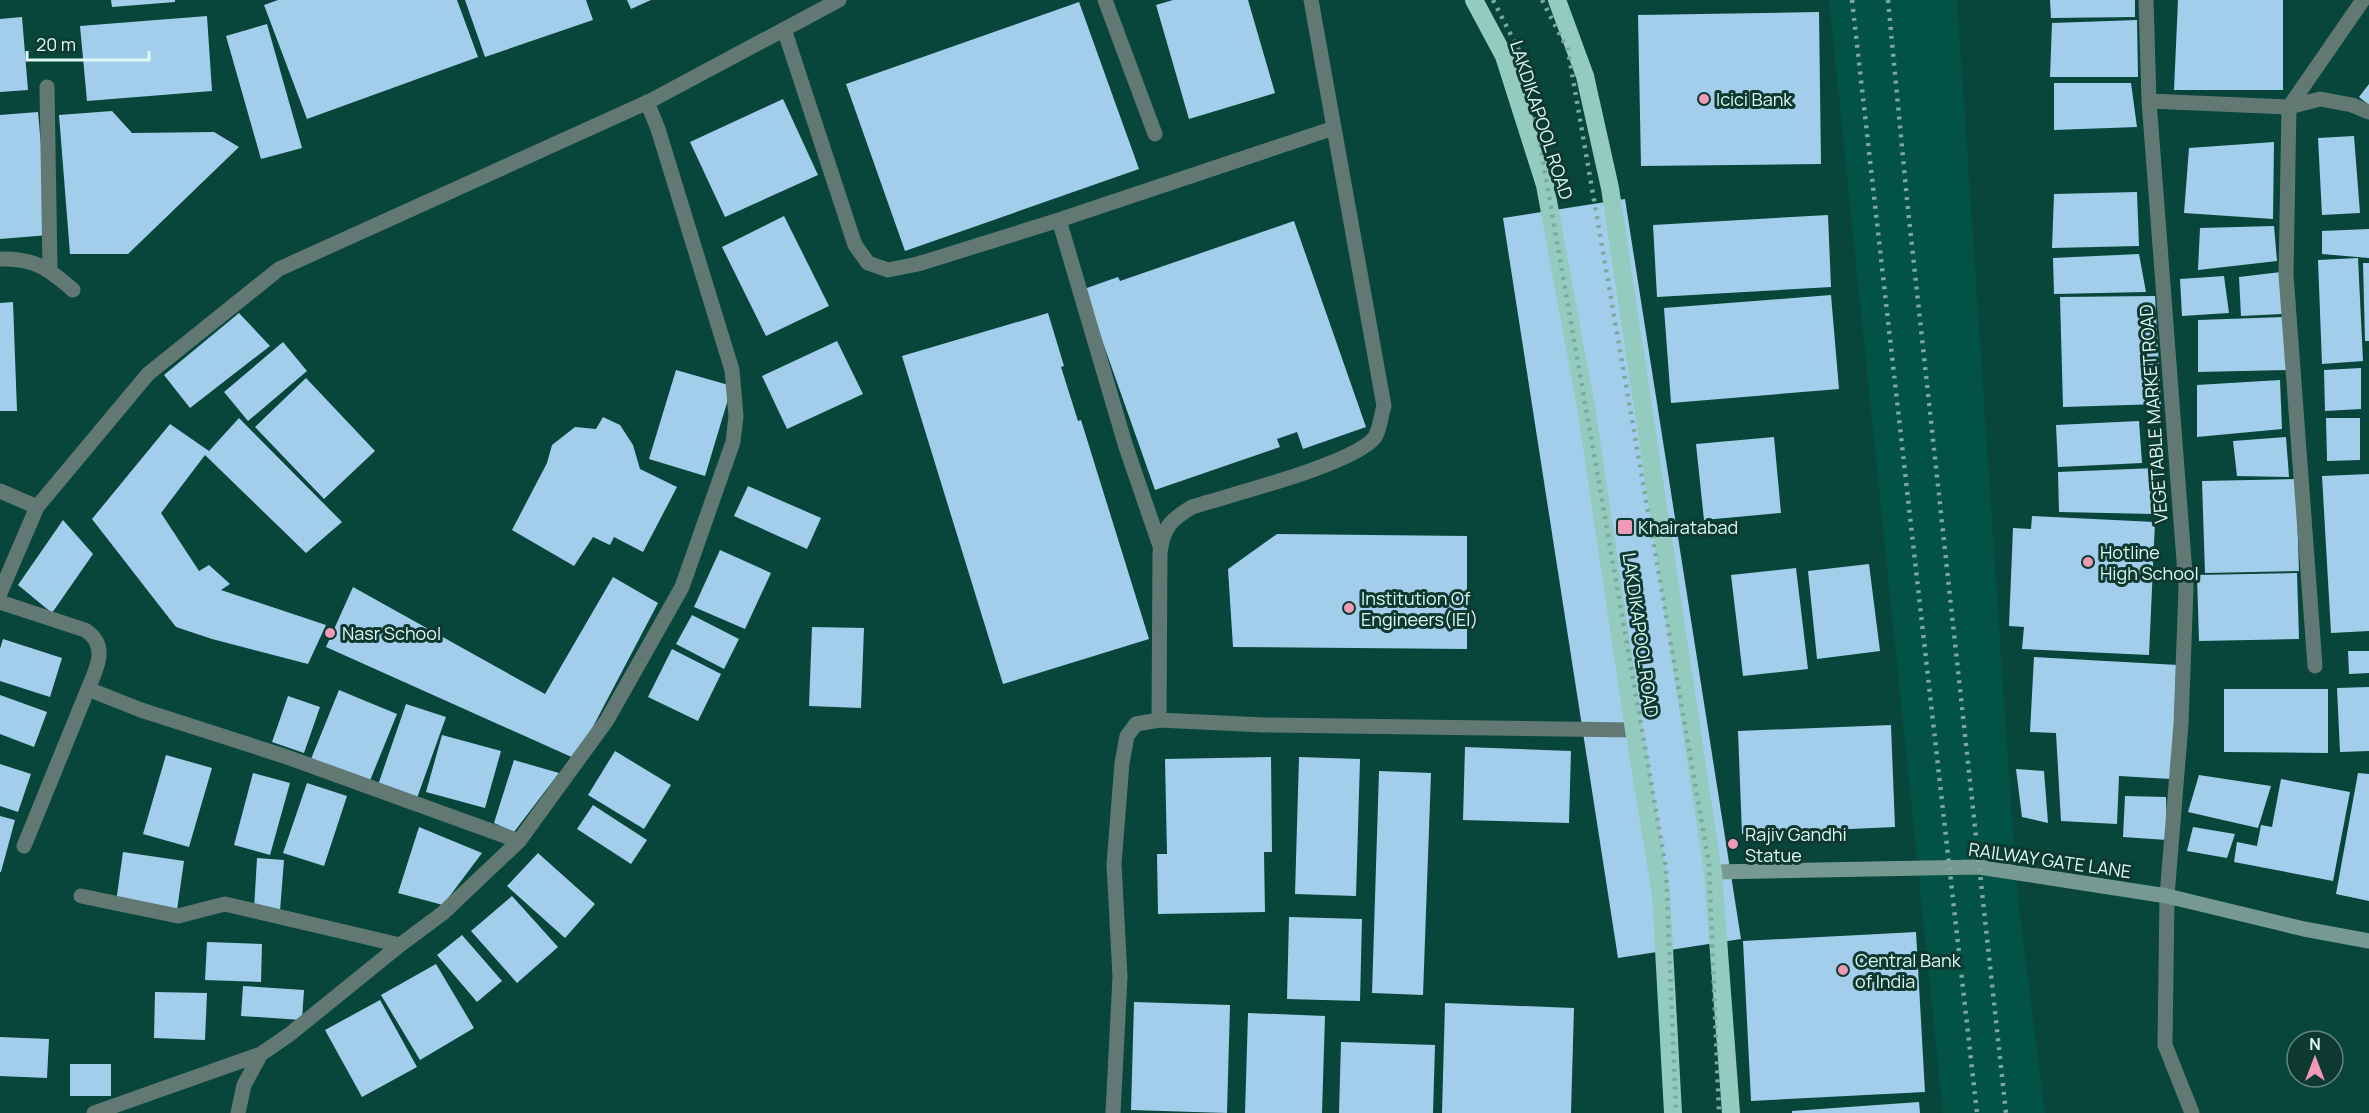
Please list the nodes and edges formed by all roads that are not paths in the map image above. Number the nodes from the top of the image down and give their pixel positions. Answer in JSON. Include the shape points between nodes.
{"nodes":[{"id":1,"x":839,"y":0,"type":"edge"},
{"id":2,"x":1105,"y":0,"type":"edge"},
{"id":3,"x":1311,"y":0,"type":"edge"},
{"id":4,"x":1474,"y":0,"type":"edge"},
{"id":5,"x":1557,"y":0,"type":"edge"},
{"id":6,"x":2146,"y":0,"type":"edge"},
{"id":7,"x":2363,"y":0,"type":"edge"},
{"id":8,"x":784,"y":29,"type":"junction"},
{"id":9,"x":47,"y":87,"type":"dead end"},
{"id":10,"x":2149,"y":101,"type":"junction"},
{"id":11,"x":647,"y":102,"type":"junction"},
{"id":12,"x":2289,"y":107,"type":"junction"},
{"id":13,"x":2369,"y":112,"type":"edge"},
{"id":14,"x":1334,"y":128,"type":"junction"},
{"id":15,"x":1155,"y":134,"type":"dead end"},
{"id":16,"x":1059,"y":220,"type":"junction"},
{"id":17,"x":0,"y":259,"type":"edge"},
{"id":18,"x":50,"y":269,"type":"junction"},
{"id":19,"x":73,"y":290,"type":"dead end"},
{"id":20,"x":0,"y":492,"type":"edge"},
{"id":21,"x":37,"y":507,"type":"junction"},
{"id":22,"x":1161,"y":548,"type":"junction"},
{"id":23,"x":0,"y":593,"type":"edge"},
{"id":24,"x":0,"y":602,"type":"edge"},
{"id":25,"x":2315,"y":666,"type":"dead end"},
{"id":26,"x":88,"y":689,"type":"junction"},
{"id":27,"x":1160,"y":720,"type":"junction"},
{"id":28,"x":1634,"y":730,"type":"junction"},
{"id":29,"x":519,"y":841,"type":"junction"},
{"id":30,"x":24,"y":846,"type":"dead end"},
{"id":31,"x":1713,"y":872,"type":"junction"},
{"id":32,"x":81,"y":896,"type":"dead end"},
{"id":33,"x":2167,"y":896,"type":"junction"},
{"id":34,"x":2369,"y":941,"type":"edge"},
{"id":35,"x":400,"y":945,"type":"junction"},
{"id":36,"x":261,"y":1054,"type":"junction"},
{"id":37,"x":94,"y":1113,"type":"edge"},
{"id":38,"x":238,"y":1113,"type":"edge"},
{"id":39,"x":1113,"y":1113,"type":"edge"},
{"id":40,"x":1673,"y":1113,"type":"edge"},
{"id":41,"x":1731,"y":1113,"type":"edge"},
{"id":42,"x":2192,"y":1113,"type":"edge"}],
"edges":[{"from":1,"to":8,"type":"street"},
{"from":2,"to":15,"type":"street"},
{"from":3,"to":14,"type":"street"},
{"from":4,"to":28,"type":"highway","name":"LAKDIKAPOOL ROAD","via":[[1504,56],[1545,185],[1587,413]]},
{"from":5,"to":31,"type":"highway","name":"LAKDIKAPOOL ROAD","via":[[1585,76],[1610,188]]},
{"from":6,"to":10,"type":"street","name":"VEGETABLE MARKET ROAD"},
{"from":7,"to":12,"type":"street"},
{"from":8,"to":11,"type":"street"},
{"from":8,"to":16,"type":"street","via":[[855,245],[868,263],[888,270],[918,264]]},
{"from":9,"to":18,"type":"street"},
{"from":10,"to":12,"type":"street"},
{"from":10,"to":33,"type":"street","name":"VEGETABLE MARKET ROAD","via":[[2186,587],[2181,724]]},
{"from":11,"to":21,"type":"street","via":[[279,269],[148,374]]},
{"from":11,"to":29,"type":"street","via":[[732,370],[734,442],[682,587],[607,720]]},
{"from":12,"to":13,"type":"street","via":[[2320,99]]},
{"from":12,"to":25,"type":"street","via":[[2286,275]]},
{"from":14,"to":16,"type":"street"},
{"from":14,"to":22,"type":"street","via":[[1384,406],[1375,436],[1359,451],[1327,465],[1192,507],[1176,516],[1163,534]]},
{"from":16,"to":22,"type":"street","via":[[1126,447]]},
{"from":17,"to":18,"type":"street","via":[[19,259]]},
{"from":18,"to":19,"type":"street"},
{"from":20,"to":21,"type":"street"},
{"from":21,"to":23,"type":"street"},
{"from":22,"to":27,"type":"street"},
{"from":24,"to":26,"type":"street","via":[[95,636],[99,664]]},
{"from":26,"to":29,"type":"street"},
{"from":26,"to":30,"type":"street"},
{"from":27,"to":28,"type":"street"},
{"from":27,"to":39,"type":"street","via":[[1136,724],[1127,736],[1122,763],[1114,864],[1120,977]]},
{"from":28,"to":40,"type":"highway","name":"LAKDIKAPOOL ROAD","via":[[1660,894]]},
{"from":29,"to":35,"type":"street","via":[[443,913]]},
{"from":31,"to":33,"type":"street","name":"RAILWAY GATE LANE","via":[[1979,867]]},
{"from":31,"to":41,"type":"highway","name":"LAKDIKAPOOL ROAD"},
{"from":32,"to":35,"type":"street","via":[[178,916],[225,904]]},
{"from":33,"to":34,"type":"street","name":"RAILWAY GATE LANE"},
{"from":33,"to":42,"type":"street","name":"VEGETABLE MARKET ROAD","via":[[2165,1045]]},
{"from":35,"to":36,"type":"street"},
{"from":36,"to":37,"type":"street"},
{"from":36,"to":38,"type":"street","via":[[244,1085]]}]}
